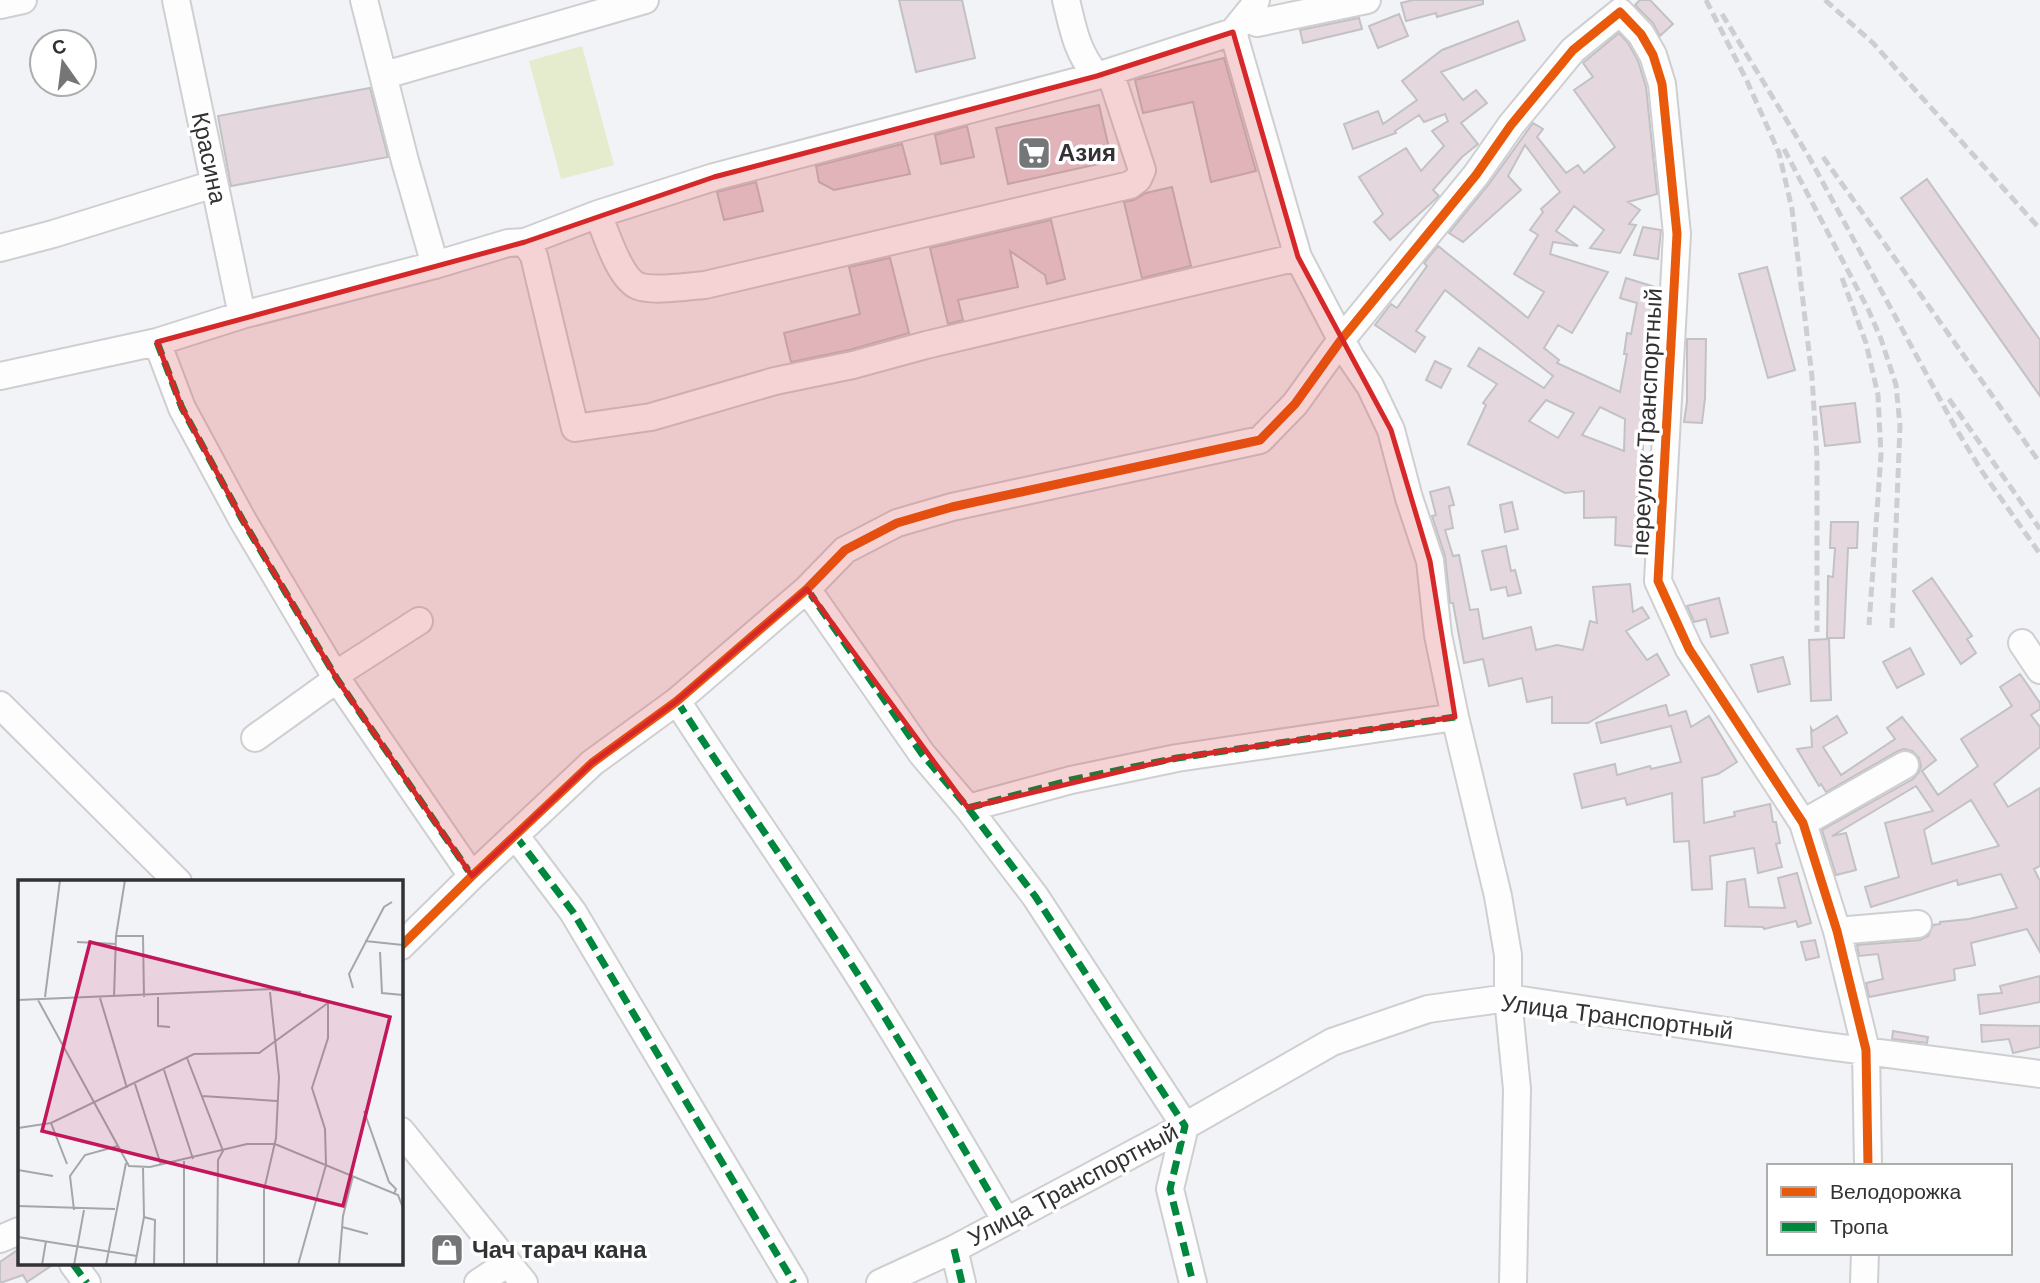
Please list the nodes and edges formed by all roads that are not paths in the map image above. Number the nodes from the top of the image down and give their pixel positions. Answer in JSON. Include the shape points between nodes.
{"nodes":[{"id":1,"x":23,"y":0,"type":"edge"},
{"id":2,"x":176,"y":0,"type":"edge"},
{"id":3,"x":364,"y":0,"type":"edge"},
{"id":4,"x":645,"y":0,"type":"edge"},
{"id":5,"x":1066,"y":0,"type":"edge"},
{"id":6,"x":1367,"y":0,"type":"edge"},
{"id":7,"x":0,"y":5,"type":"edge"},
{"id":8,"x":1247,"y":11,"type":"edge"},
{"id":9,"x":1103,"y":74,"type":"junction"},
{"id":10,"x":385,"y":75,"type":"junction"},
{"id":11,"x":214,"y":184,"type":"junction"},
{"id":12,"x":598,"y":215,"type":"junction"},
{"id":13,"x":524,"y":242,"type":"junction"},
{"id":14,"x":0,"y":248,"type":"edge"},
{"id":15,"x":1298,"y":257,"type":"junction"},
{"id":16,"x":435,"y":265,"type":"junction"},
{"id":17,"x":242,"y":316,"type":"junction"},
{"id":18,"x":1340,"y":340,"type":"junction"},
{"id":19,"x":157,"y":342,"type":"junction"},
{"id":20,"x":0,"y":376,"type":"edge"},
{"id":21,"x":807,"y":589,"type":"junction"},
{"id":22,"x":419,"y":621,"type":"dead end"},
{"id":23,"x":2022,"y":643,"type":"dead end"},
{"id":24,"x":2040,"y":670,"type":"edge"},
{"id":25,"x":336,"y":677,"type":"junction"},
{"id":26,"x":677,"y":701,"type":"junction"},
{"id":27,"x":0,"y":705,"type":"edge"},
{"id":28,"x":1455,"y":717,"type":"junction"},
{"id":29,"x":255,"y":738,"type":"dead end"},
{"id":30,"x":1905,"y":765,"type":"dead end"},
{"id":31,"x":968,"y":808,"type":"junction"},
{"id":32,"x":1804,"y":824,"type":"junction"},
{"id":33,"x":515,"y":835,"type":"junction"},
{"id":34,"x":472,"y":876,"type":"junction"},
{"id":35,"x":176,"y":880,"type":"edge"},
{"id":36,"x":1917,"y":924,"type":"dead end"},
{"id":37,"x":1837,"y":931,"type":"junction"},
{"id":38,"x":402,"y":945,"type":"edge"},
{"id":39,"x":1508,"y":998,"type":"junction"},
{"id":40,"x":1866,"y":1050,"type":"junction"},
{"id":41,"x":2040,"y":1074,"type":"edge"},
{"id":42,"x":1185,"y":1126,"type":"junction"},
{"id":43,"x":402,"y":1132,"type":"edge"},
{"id":44,"x":1868,"y":1164,"type":"edge"},
{"id":45,"x":1006,"y":1221,"type":"junction"},
{"id":46,"x":18,"y":1231,"type":"edge"},
{"id":47,"x":0,"y":1239,"type":"edge"},
{"id":48,"x":954,"y":1250,"type":"junction"},
{"id":49,"x":1865,"y":1255,"type":"edge"},
{"id":50,"x":74,"y":1266,"type":"edge"},
{"id":51,"x":516,"y":1273,"type":"edge"},
{"id":52,"x":87,"y":1283,"type":"edge"},
{"id":53,"x":478,"y":1283,"type":"edge"},
{"id":54,"x":794,"y":1283,"type":"edge"},
{"id":55,"x":880,"y":1283,"type":"edge"},
{"id":56,"x":962,"y":1283,"type":"edge"},
{"id":57,"x":1193,"y":1283,"type":"edge"},
{"id":58,"x":1513,"y":1283,"type":"edge"},
{"id":59,"x":1864,"y":1283,"type":"edge"}],
"edges":[{"from":1,"to":7,"type":"street"},
{"from":2,"to":11,"type":"street","name":"Красина"},
{"from":3,"to":10,"type":"street"},
{"from":4,"to":10,"type":"street"},
{"from":5,"to":9,"type":"street","via":[[1084,61]]},
{"from":6,"to":8,"type":"street","via":[[1257,23]]},
{"from":8,"to":9,"type":"street"},
{"from":8,"to":15,"type":"street"},
{"from":9,"to":12,"type":"street","via":[[714,177]]},
{"from":9,"to":12,"type":"street","via":[[1142,170],[1130,185],[705,285],[656,288],[638,286],[624,274]]},
{"from":10,"to":16,"type":"street"},
{"from":11,"to":14,"type":"street"},
{"from":11,"to":17,"type":"street","name":"Красина"},
{"from":12,"to":13,"type":"street"},
{"from":13,"to":15,"type":"street","via":[[534,256],[575,428],[651,417],[775,381]]},
{"from":13,"to":16,"type":"street"},
{"from":15,"to":18,"type":"street"},
{"from":16,"to":17,"type":"street"},
{"from":17,"to":19,"type":"street"},
{"from":18,"to":21,"type":"street","via":[[1295,404],[1260,440],[897,523],[845,550]]},
{"from":18,"to":28,"type":"street","via":[[1391,430],[1430,561],[1438,635]]},
{"from":18,"to":32,"type":"street","name":"переулок Транспортный","via":[[1573,50],[1620,12],[1641,34],[1662,85],[1677,234],[1658,581],[1689,649]]},
{"from":19,"to":20,"type":"street"},
{"from":19,"to":25,"type":"street","via":[[195,433]]},
{"from":21,"to":26,"type":"street"},
{"from":21,"to":31,"type":"street","via":[[922,754]]},
{"from":22,"to":25,"type":"street"},
{"from":23,"to":24,"type":"street"},
{"from":25,"to":29,"type":"street"},
{"from":25,"to":34,"type":"street"},
{"from":26,"to":33,"type":"street","via":[[592,763]]},
{"from":26,"to":45,"type":"street","via":[[894,1031]]},
{"from":27,"to":35,"type":"street"},
{"from":28,"to":31,"type":"street","via":[[1177,758]]},
{"from":28,"to":39,"type":"street","via":[[1498,896],[1508,955]]},
{"from":30,"to":32,"type":"street"},
{"from":31,"to":42,"type":"street","via":[[1035,896]]},
{"from":32,"to":37,"type":"street","name":"переулок Транспортный"},
{"from":33,"to":34,"type":"street"},
{"from":33,"to":54,"type":"street","via":[[573,912]]},
{"from":34,"to":38,"type":"street"},
{"from":36,"to":37,"type":"street"},
{"from":37,"to":40,"type":"street","name":"переулок Транспортный"},
{"from":39,"to":40,"type":"street","name":"Улица Транспортный"},
{"from":39,"to":42,"type":"street","name":"Улица Транспортный","via":[[1428,1010],[1332,1042]]},
{"from":39,"to":58,"type":"street","via":[[1517,1089]]},
{"from":40,"to":41,"type":"street","name":"Улица Транспортный"},
{"from":40,"to":44,"type":"street","name":"переулок Транспортный"},
{"from":42,"to":45,"type":"street","name":"Улица Транспортный"},
{"from":42,"to":57,"type":"street","via":[[1170,1189]]},
{"from":43,"to":51,"type":"street"},
{"from":45,"to":48,"type":"street","name":"Улица Транспортный"},
{"from":46,"to":47,"type":"street"},
{"from":48,"to":55,"type":"street","name":"Улица Транспортный"},
{"from":48,"to":56,"type":"street"},
{"from":49,"to":59,"type":"street"},
{"from":50,"to":52,"type":"street"},
{"from":51,"to":53,"type":"street"}]}
